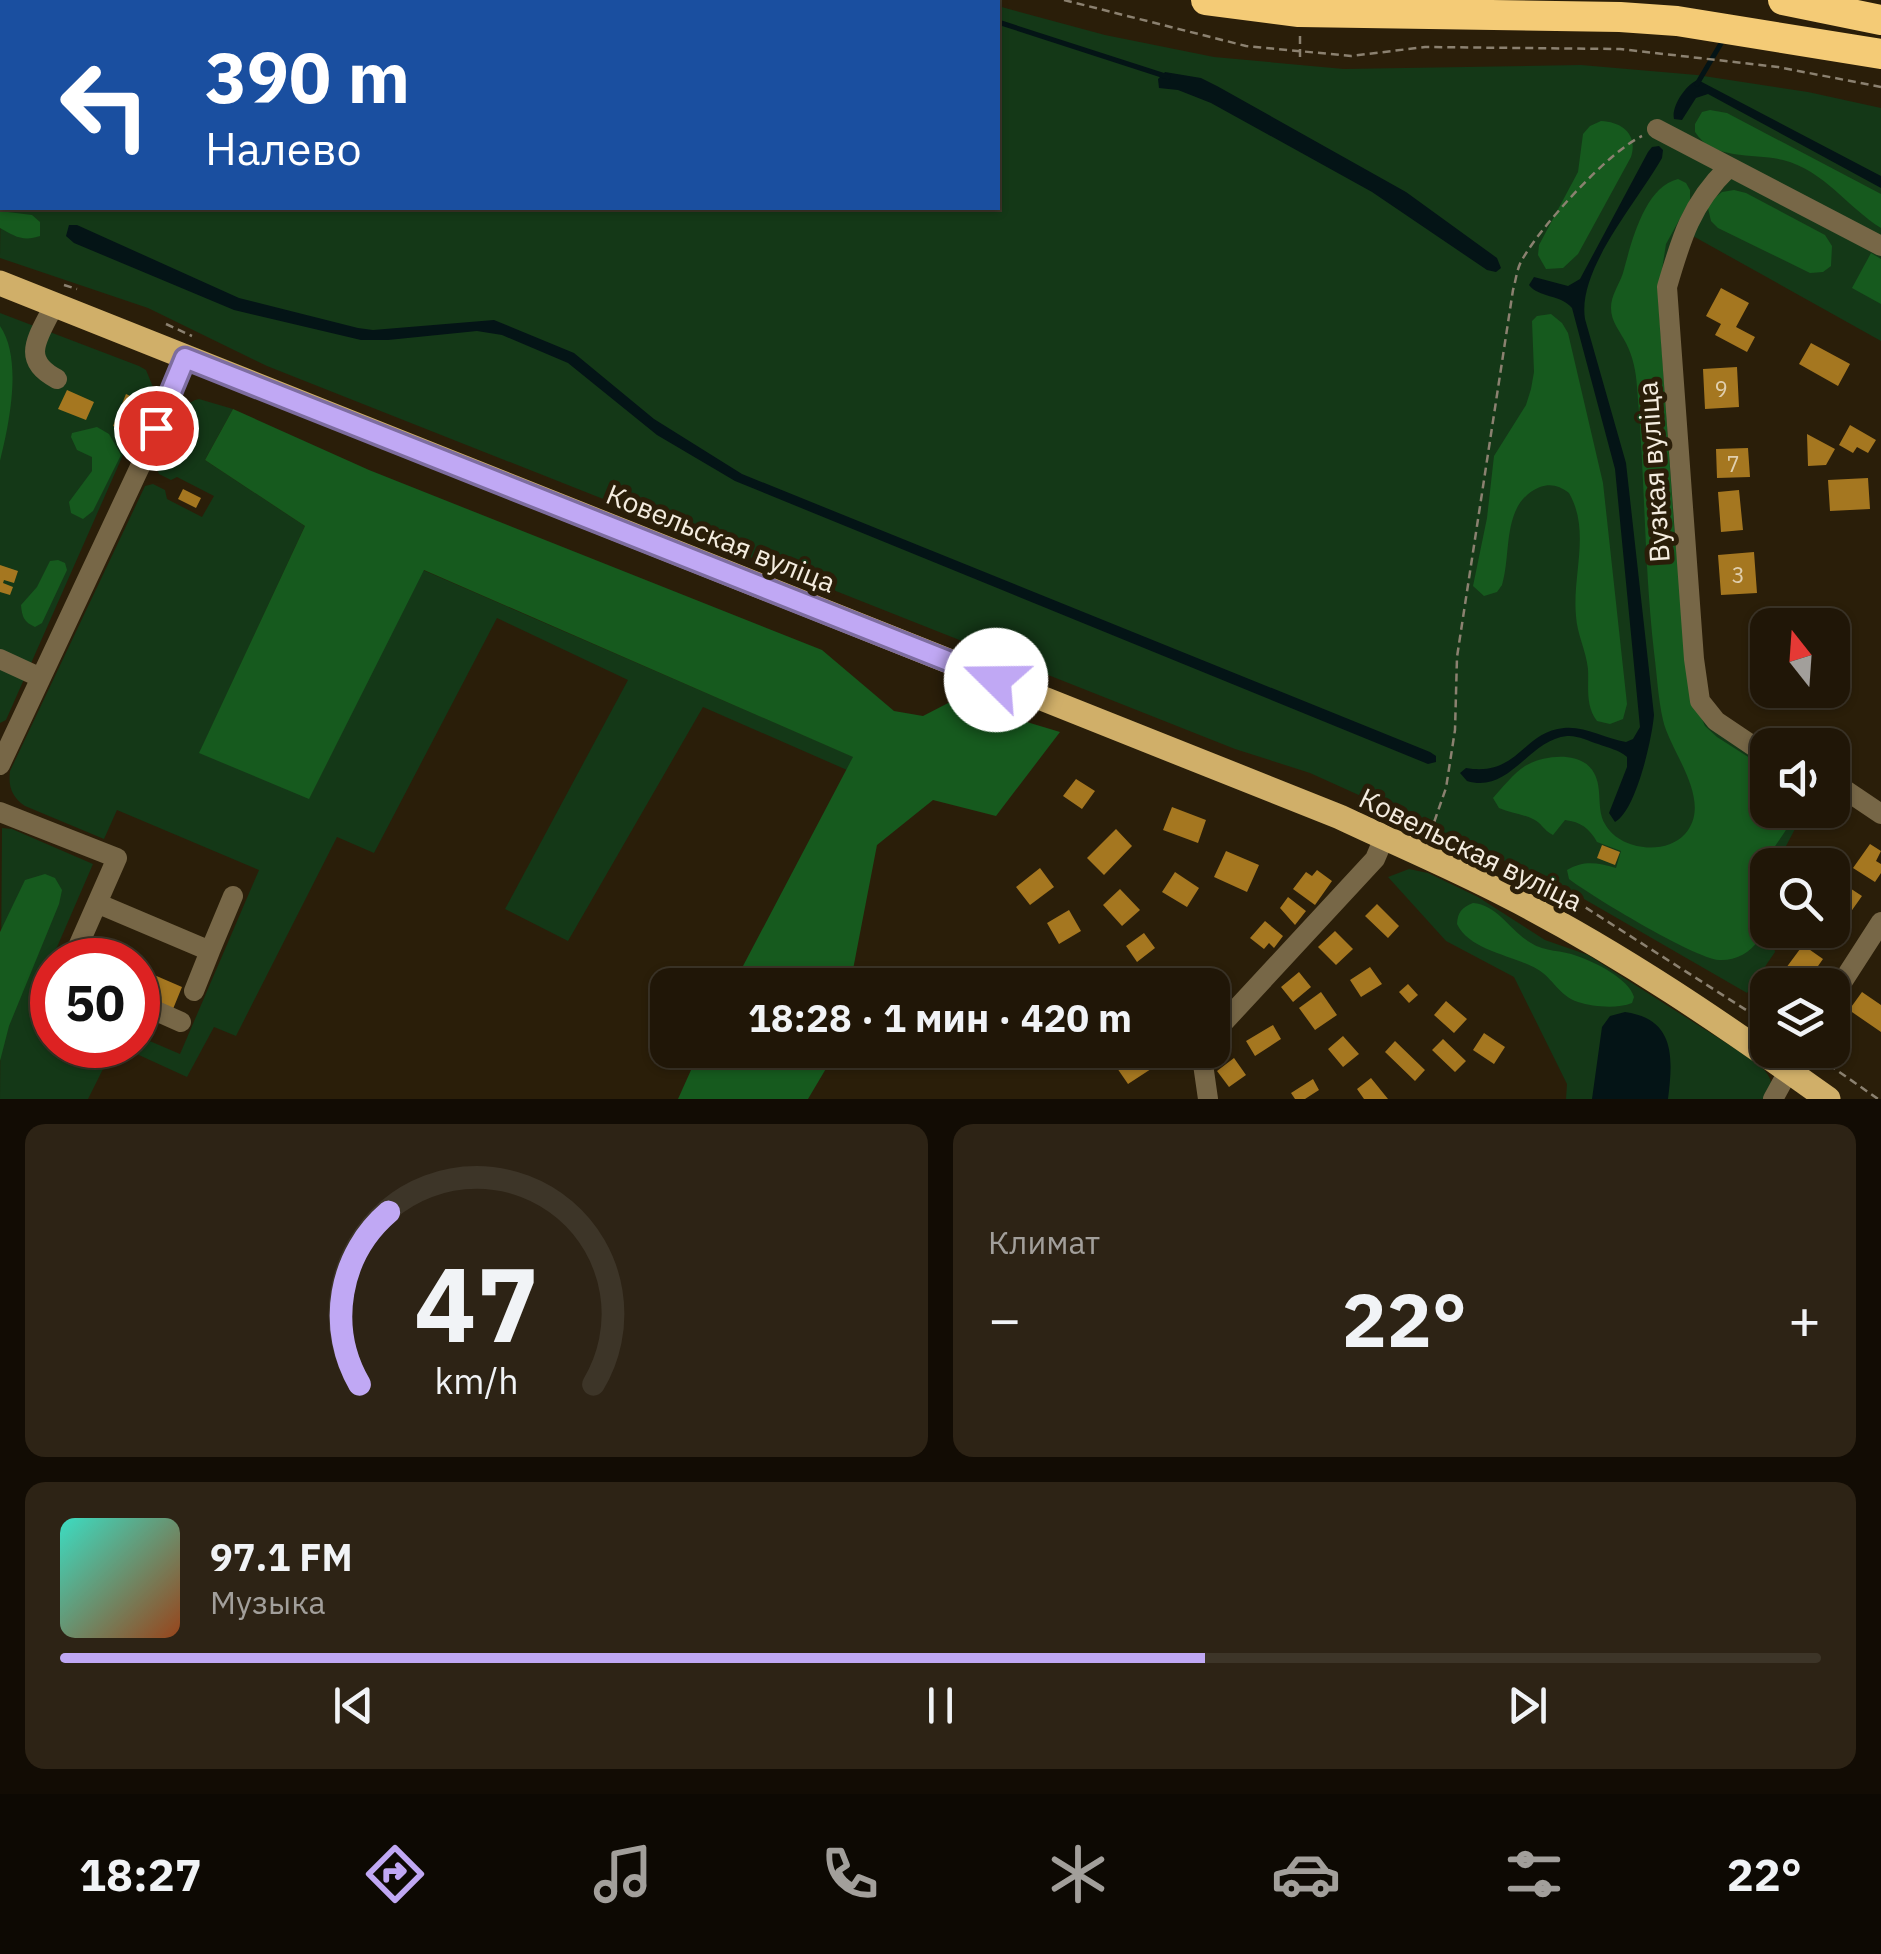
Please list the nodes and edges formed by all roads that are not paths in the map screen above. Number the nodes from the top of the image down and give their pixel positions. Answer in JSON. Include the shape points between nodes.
{"nodes":[{"id":1,"x":1206,"y":0,"type":"edge"},
{"id":2,"x":1783,"y":0,"type":"edge"},
{"id":3,"x":1881,"y":20,"type":"edge"},
{"id":4,"x":1881,"y":54,"type":"edge"},
{"id":5,"x":1657,"y":129,"type":"road end"},
{"id":6,"x":1728,"y":168,"type":"junction"},
{"id":7,"x":1881,"y":246,"type":"edge"},
{"id":8,"x":0,"y":283,"type":"edge"},
{"id":9,"x":54,"y":305,"type":"junction"},
{"id":10,"x":185,"y":358,"type":"junction"},
{"id":11,"x":57,"y":379,"type":"dead end"},
{"id":12,"x":0,"y":659,"type":"edge"},
{"id":13,"x":39,"y":677,"type":"junction"},
{"id":14,"x":1750,"y":744,"type":"edge"},
{"id":15,"x":0,"y":765,"type":"edge"},
{"id":16,"x":1850,"y":793,"type":"edge"},
{"id":17,"x":0,"y":812,"type":"edge"},
{"id":18,"x":1881,"y":814,"type":"edge"},
{"id":19,"x":1384,"y":838,"type":"junction"},
{"id":20,"x":233,"y":896,"type":"dead end"},
{"id":21,"x":99,"y":904,"type":"junction"},
{"id":22,"x":1881,"y":922,"type":"edge"},
{"id":23,"x":83,"y":938,"type":"edge"},
{"id":24,"x":210,"y":951,"type":"junction"},
{"id":25,"x":1850,"y":970,"type":"edge"},
{"id":26,"x":194,"y":991,"type":"dead end"},
{"id":27,"x":160,"y":1013,"type":"edge"},
{"id":28,"x":1230,"y":1015,"type":"edge"},
{"id":29,"x":181,"y":1022,"type":"dead end"},
{"id":30,"x":1750,"y":1031,"type":"edge"},
{"id":31,"x":1204,"y":1068,"type":"edge"},
{"id":32,"x":1793,"y":1068,"type":"edge"},
{"id":33,"x":1807,"y":1068,"type":"edge"},
{"id":34,"x":1208,"y":1099,"type":"edge"},
{"id":35,"x":1772,"y":1099,"type":"edge"},
{"id":36,"x":1828,"y":1099,"type":"edge"}],
"edges":[{"from":1,"to":4,"type":"highway","via":[[1299,12],[1658,20]]},
{"from":2,"to":3,"type":"highway"},
{"from":5,"to":6,"type":"street"},
{"from":6,"to":7,"type":"street"},
{"from":6,"to":14,"type":"street","name":"Вузкая вуліца","via":[[1706,189],[1684,230],[1667,287],[1700,701]]},
{"from":8,"to":9,"type":"main road","name":"Ковельская вуліца"},
{"from":9,"to":10,"type":"main road","name":"Ковельская вуліца"},
{"from":9,"to":11,"type":"street","via":[[34,358]]},
{"from":10,"to":13,"type":"street","via":[[146,456]]},
{"from":10,"to":19,"type":"main road","name":"Ковельская вуліца"},
{"from":12,"to":13,"type":"street"},
{"from":13,"to":15,"type":"street"},
{"from":16,"to":18,"type":"street"},
{"from":17,"to":21,"type":"street","via":[[117,858]]},
{"from":19,"to":28,"type":"street","via":[[1375,858]]},
{"from":19,"to":30,"type":"main road","name":"Ковельская вуліца","via":[[1518,901]]},
{"from":20,"to":24,"type":"street"},
{"from":21,"to":23,"type":"street"},
{"from":21,"to":24,"type":"street"},
{"from":22,"to":25,"type":"street"},
{"from":24,"to":26,"type":"street"},
{"from":27,"to":29,"type":"street"},
{"from":31,"to":34,"type":"street"},
{"from":32,"to":35,"type":"street"},
{"from":33,"to":36,"type":"main road","name":"Ковельская вуліца"}]}
